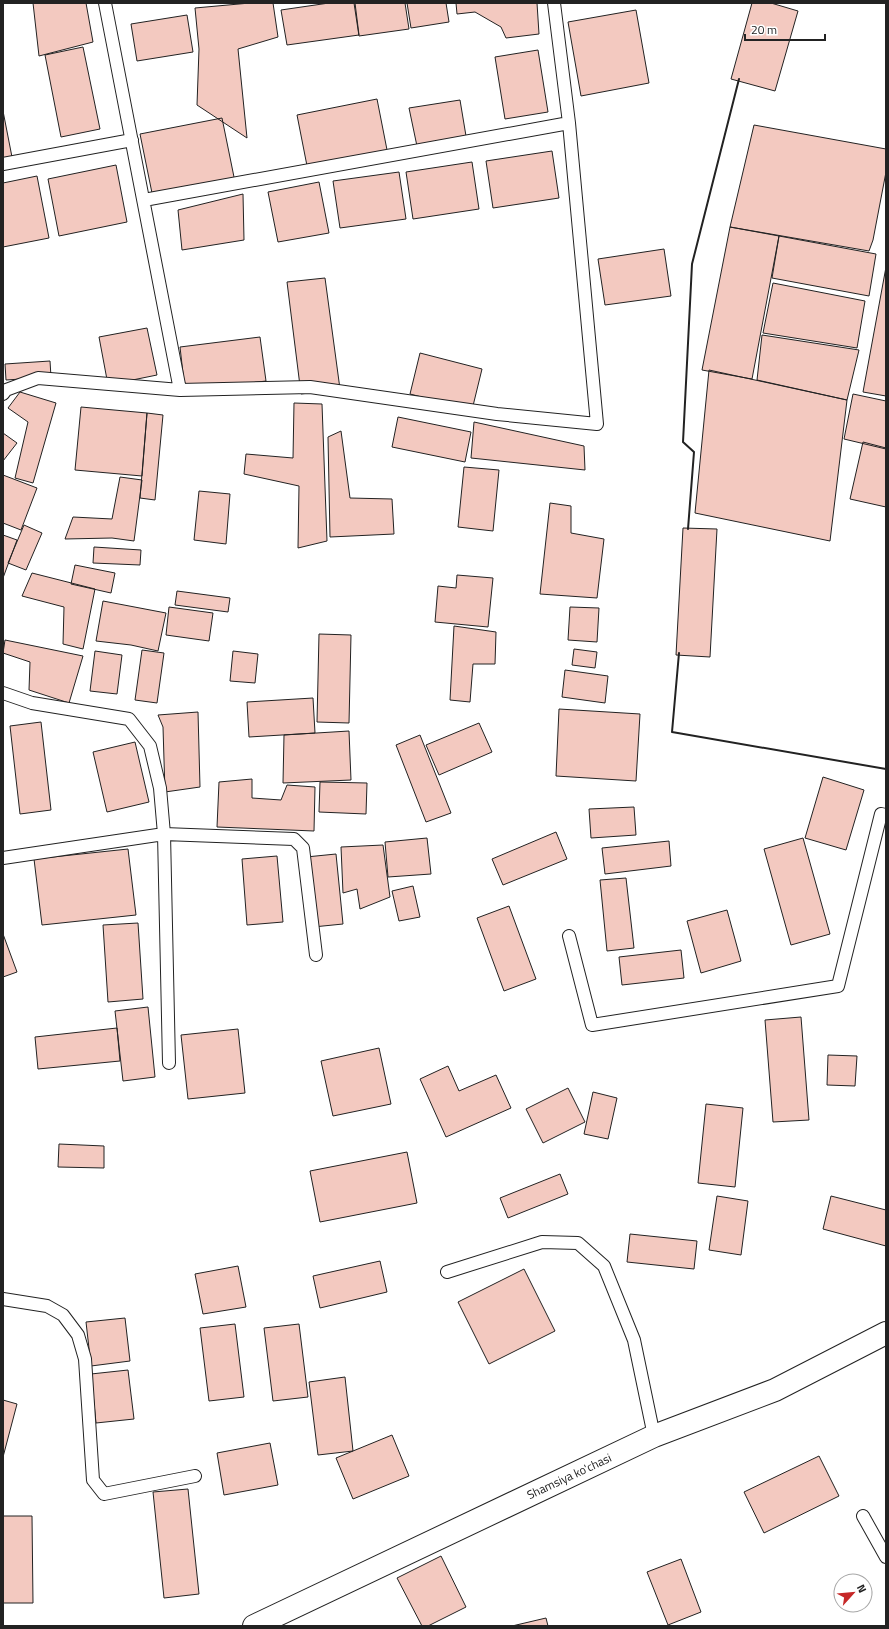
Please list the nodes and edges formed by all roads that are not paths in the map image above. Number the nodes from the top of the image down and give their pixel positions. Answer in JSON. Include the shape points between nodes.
{"nodes":[{"id":1,"x":105,"y":3,"type":"edge"},
{"id":2,"x":554,"y":3,"type":"edge"},
{"id":3,"x":569,"y":124,"type":"junction"},
{"id":4,"x":132,"y":140,"type":"junction"},
{"id":5,"x":3,"y":164,"type":"edge"},
{"id":6,"x":144,"y":200,"type":"junction"},
{"id":7,"x":180,"y":390,"type":"junction"},
{"id":8,"x":3,"y":394,"type":"edge"},
{"id":9,"x":3,"y":693,"type":"edge"},
{"id":10,"x":886,"y":815,"type":"edge"},
{"id":11,"x":164,"y":834,"type":"junction"},
{"id":12,"x":3,"y":858,"type":"edge"},
{"id":13,"x":569,"y":936,"type":"dead end"},
{"id":14,"x":316,"y":955,"type":"dead end"},
{"id":15,"x":169,"y":1063,"type":"dead end"},
{"id":16,"x":447,"y":1272,"type":"dead end"},
{"id":17,"x":3,"y":1299,"type":"edge"},
{"id":18,"x":886,"y":1333,"type":"edge"},
{"id":19,"x":654,"y":1436,"type":"junction"},
{"id":20,"x":195,"y":1476,"type":"dead end"},
{"id":21,"x":863,"y":1516,"type":"dead end"},
{"id":22,"x":886,"y":1557,"type":"edge"},
{"id":23,"x":254,"y":1626,"type":"edge"}],
"edges":[{"from":1,"to":4,"type":"lane"},
{"from":2,"to":3,"type":"lane"},
{"from":3,"to":6,"type":"lane"},
{"from":3,"to":7,"type":"lane","via":[[597,424],[498,414],[310,387]]},
{"from":4,"to":5,"type":"lane"},
{"from":4,"to":6,"type":"lane"},
{"from":6,"to":7,"type":"lane"},
{"from":7,"to":8,"type":"lane","via":[[38,378],[6,390]]},
{"from":9,"to":11,"type":"lane","via":[[32,703],[130,719],[150,746],[160,788]]},
{"from":10,"to":13,"type":"lane","via":[[881,814],[838,986],[592,1025]]},
{"from":11,"to":12,"type":"lane"},
{"from":11,"to":14,"type":"lane","via":[[294,839],[299,842],[303,848]]},
{"from":11,"to":15,"type":"lane"},
{"from":16,"to":19,"type":"lane","via":[[542,1242],[578,1243],[604,1266],[634,1340]]},
{"from":17,"to":20,"type":"lane","via":[[46,1306],[63,1315],[78,1335],[85,1358],[93,1480],[104,1494]]},
{"from":18,"to":19,"type":"street","name":"Shamsiya ko'chasi","via":[[775,1390]]},
{"from":19,"to":23,"type":"street","name":"Shamsiya ko'chasi"},
{"from":21,"to":22,"type":"lane"}]}
